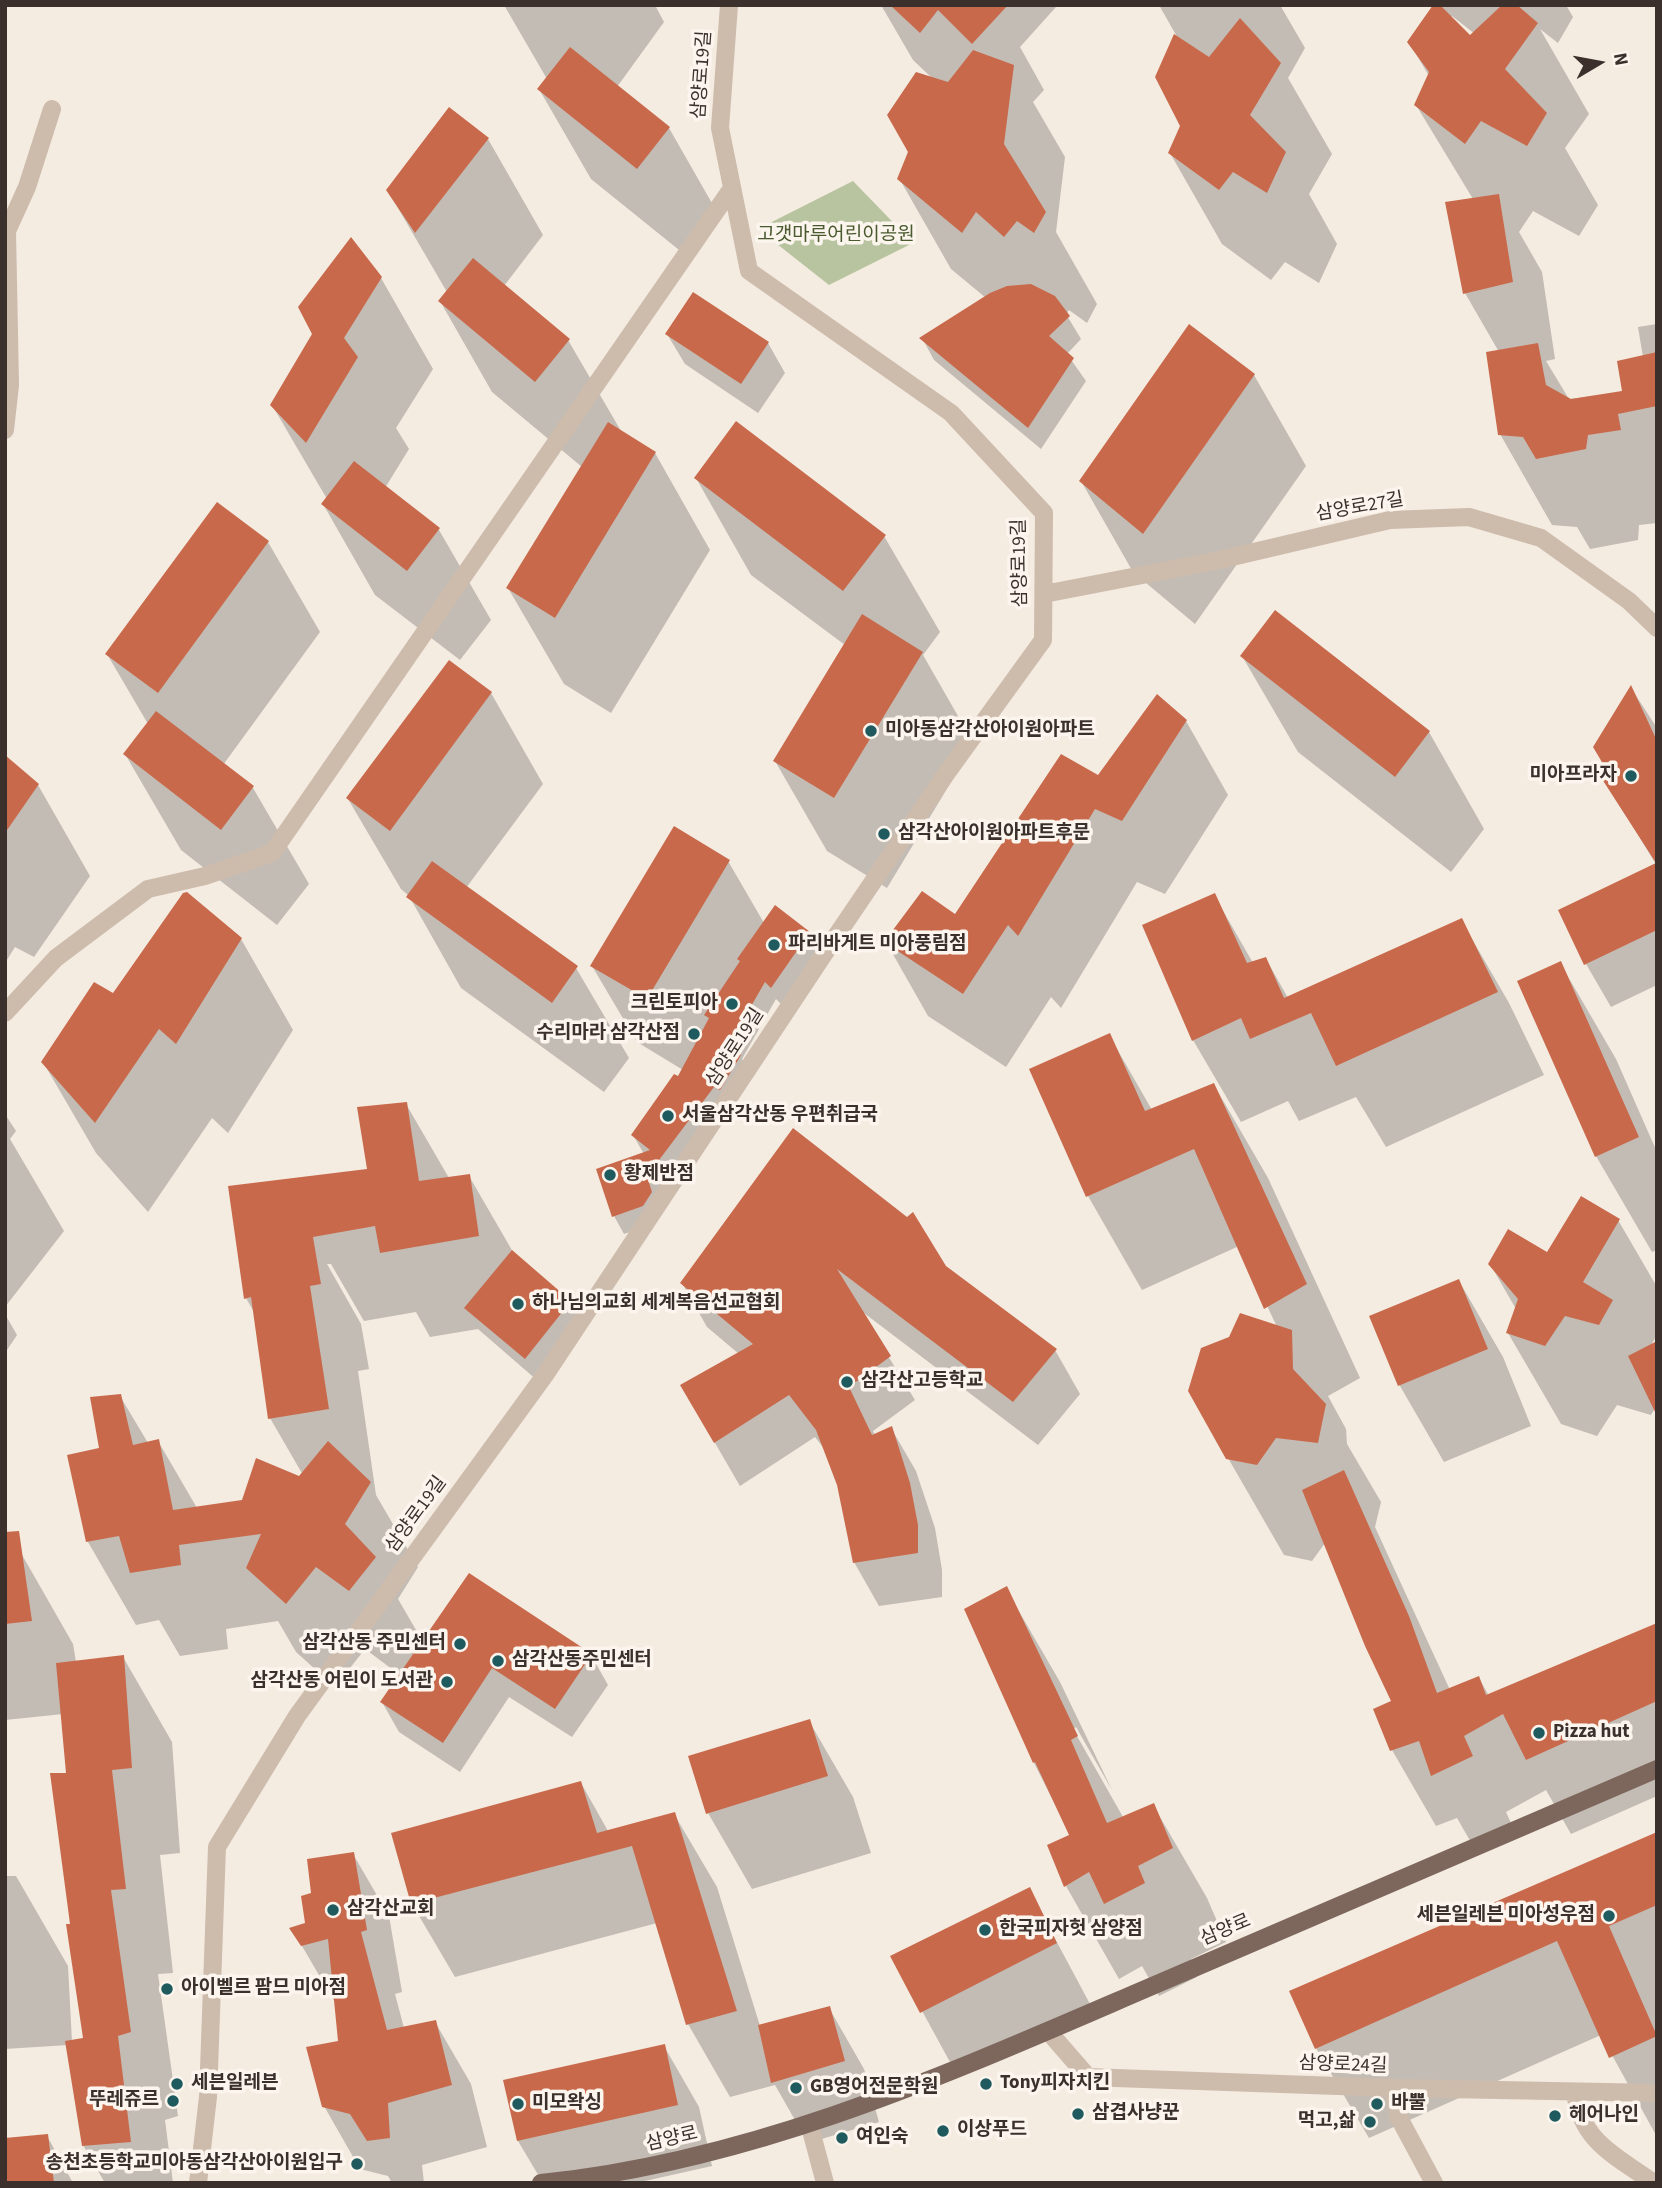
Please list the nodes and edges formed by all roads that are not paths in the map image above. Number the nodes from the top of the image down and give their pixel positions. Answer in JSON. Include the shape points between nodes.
{"nodes":[{"id":1,"x":729,"y":5,"type":"edge"},
{"id":2,"x":52,"y":109,"type":"dead end"},
{"id":3,"x":732,"y":188,"type":"junction"},
{"id":4,"x":6,"y":229,"type":"edge"},
{"id":5,"x":5,"y":430,"type":"edge"},
{"id":6,"x":1044,"y":594,"type":"junction"},
{"id":7,"x":1657,"y":628,"type":"edge"},
{"id":8,"x":5,"y":1013,"type":"edge"},
{"id":9,"x":1657,"y":1769,"type":"edge"},
{"id":10,"x":1048,"y":2031,"type":"junction"},
{"id":11,"x":1393,"y":2088,"type":"junction"},
{"id":12,"x":1575,"y":2092,"type":"junction"},
{"id":13,"x":1657,"y":2093,"type":"edge"},
{"id":14,"x":809,"y":2123,"type":"junction"},
{"id":15,"x":198,"y":2183,"type":"edge"},
{"id":16,"x":541,"y":2183,"type":"edge"},
{"id":17,"x":825,"y":2183,"type":"edge"},
{"id":18,"x":1434,"y":2183,"type":"edge"},
{"id":19,"x":1654,"y":2183,"type":"edge"}],
"edges":[{"from":1,"to":3,"type":"street","name":"삼양로19길","via":[[720,128]]},
{"from":2,"to":4,"type":"street","via":[[27,187]]},
{"from":3,"to":6,"type":"street","name":"삼양로19길","via":[[749,271],[951,413],[1044,513]]},
{"from":3,"to":8,"type":"street","via":[[272,853],[148,889],[56,958]]},
{"from":4,"to":5,"type":"street","via":[[10,384]]},
{"from":6,"to":7,"type":"street","name":"삼양로27길","via":[[1391,520],[1469,517],[1541,538],[1629,601]]},
{"from":6,"to":15,"type":"street","name":"삼양로19길","via":[[1043,640],[847,920],[545,1375],[297,1716],[217,1847],[208,2097]]},
{"from":9,"to":10,"type":"main road","name":"삼양로"},
{"from":10,"to":11,"type":"street","name":"삼양로24길","via":[[1088,2077]]},
{"from":10,"to":14,"type":"main road","name":"삼양로","via":[[907,2090]]},
{"from":11,"to":12,"type":"street","name":"삼양로24길"},
{"from":11,"to":18,"type":"street","via":[[1398,2116]]},
{"from":12,"to":13,"type":"street","name":"삼양로24길"},
{"from":12,"to":19,"type":"street","via":[[1577,2112],[1593,2140]]},
{"from":14,"to":16,"type":"main road","name":"삼양로","via":[[746,2145],[615,2175]]},
{"from":14,"to":17,"type":"street"}]}
